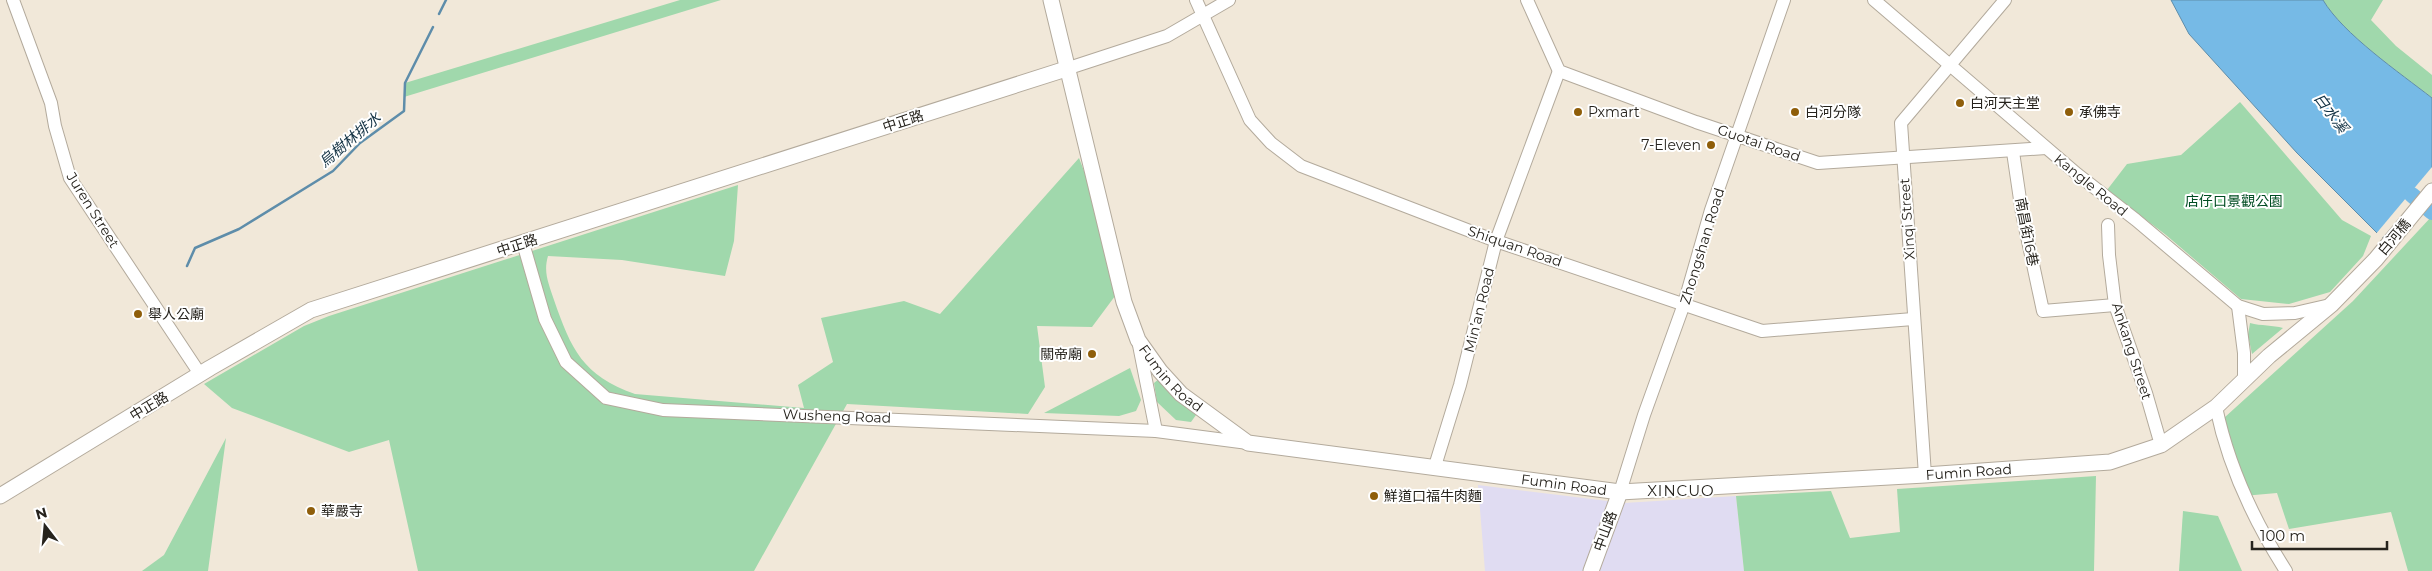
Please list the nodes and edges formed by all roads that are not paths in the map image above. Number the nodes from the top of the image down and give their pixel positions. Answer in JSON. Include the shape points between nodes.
{"nodes":[{"id":1,"x":13,"y":0,"type":"edge"},
{"id":2,"x":1051,"y":0,"type":"edge"},
{"id":3,"x":1196,"y":0,"type":"edge"},
{"id":4,"x":1229,"y":0,"type":"edge"},
{"id":5,"x":1527,"y":0,"type":"edge"},
{"id":6,"x":1784,"y":0,"type":"edge"},
{"id":7,"x":1874,"y":0,"type":"edge"},
{"id":8,"x":2005,"y":0,"type":"edge"},
{"id":9,"x":1203,"y":16,"type":"junction"},
{"id":10,"x":1950,"y":66,"type":"junction"},
{"id":11,"x":1069,"y":68,"type":"junction"},
{"id":12,"x":1559,"y":71,"type":"junction"},
{"id":13,"x":1738,"y":136,"type":"junction"},
{"id":14,"x":2046,"y":148,"type":"junction"},
{"id":15,"x":2013,"y":152,"type":"junction"},
{"id":16,"x":1902,"y":158,"type":"junction"},
{"id":17,"x":2432,"y":191,"type":"edge"},
{"id":18,"x":2108,"y":225,"type":"dead end"},
{"id":19,"x":1496,"y":241,"type":"junction"},
{"id":20,"x":523,"y":243,"type":"junction"},
{"id":21,"x":1684,"y":304,"type":"junction"},
{"id":22,"x":2115,"y":305,"type":"junction"},
{"id":23,"x":2331,"y":305,"type":"junction"},
{"id":24,"x":2238,"y":306,"type":"junction"},
{"id":25,"x":1913,"y":320,"type":"junction"},
{"id":26,"x":1138,"y":340,"type":"junction"},
{"id":27,"x":200,"y":374,"type":"junction"},
{"id":28,"x":2244,"y":379,"type":"junction"},
{"id":29,"x":2216,"y":407,"type":"junction"},
{"id":30,"x":1156,"y":430,"type":"junction"},
{"id":31,"x":1248,"y":443,"type":"junction"},
{"id":32,"x":2161,"y":445,"type":"junction"},
{"id":33,"x":1435,"y":466,"type":"junction"},
{"id":34,"x":1925,"y":475,"type":"junction"},
{"id":35,"x":1620,"y":492,"type":"junction"},
{"id":36,"x":0,"y":496,"type":"edge"},
{"id":37,"x":1591,"y":571,"type":"edge"},
{"id":38,"x":2286,"y":571,"type":"edge"}],
"edges":[{"from":1,"to":27,"type":"street","name":"Juren Street","via":[[51,102],[70,178]]},
{"from":2,"to":11,"type":"main road","name":"Fumin Road"},
{"from":3,"to":9,"type":"street","name":"Shiquan Road"},
{"from":4,"to":9,"type":"street"},
{"from":5,"to":12,"type":"street"},
{"from":6,"to":13,"type":"street","name":"Zhongshan Road"},
{"from":7,"to":10,"type":"street","name":"Kangle Road"},
{"from":8,"to":10,"type":"street","name":"Xinqi Street"},
{"from":9,"to":11,"type":"street","via":[[1167,36]]},
{"from":9,"to":19,"type":"street","name":"Shiquan Road","via":[[1242,106],[1250,120],[1281,153],[1301,166]]},
{"from":10,"to":14,"type":"street","name":"Kangle Road"},
{"from":10,"to":16,"type":"street","name":"Xinqi Street","via":[[1902,123]]},
{"from":11,"to":20,"type":"main road","name":"中正路"},
{"from":11,"to":26,"type":"main road","name":"Fumin Road","via":[[1124,302]]},
{"from":12,"to":13,"type":"street","name":"Guotai Road"},
{"from":12,"to":19,"type":"street","name":"Min’an Road"},
{"from":13,"to":16,"type":"street","name":"Guotai Road","via":[[1818,163]]},
{"from":13,"to":21,"type":"street","name":"Zhongshan Road","via":[[1711,210]]},
{"from":14,"to":15,"type":"street","name":"Guotai Road"},
{"from":14,"to":24,"type":"street","name":"Kangle Road"},
{"from":15,"to":16,"type":"street","name":"Guotai Road"},
{"from":15,"to":22,"type":"street","name":"南昌街16巷","via":[[2043,311]]},
{"from":16,"to":25,"type":"street","name":"Xinqi Street"},
{"from":17,"to":23,"type":"main road","name":"白河橋","via":[[2376,259]]},
{"from":18,"to":22,"type":"street","name":"Ankang Street"},
{"from":19,"to":21,"type":"street","name":"Shiquan Road"},
{"from":19,"to":33,"type":"street","name":"Min’an Road","via":[[1460,385]]},
{"from":20,"to":27,"type":"main road","name":"中正路","via":[[312,310]]},
{"from":20,"to":30,"type":"street","name":"Wusheng Road","via":[[545,319],[566,362],[606,398],[663,410]]},
{"from":21,"to":25,"type":"street","name":"Shiquan Road","via":[[1762,331]]},
{"from":21,"to":35,"type":"street","name":"Zhongshan Road"},
{"from":22,"to":32,"type":"street","name":"Ankang Street"},
{"from":23,"to":24,"type":"street","name":"Kangle Road","via":[[2263,314]]},
{"from":23,"to":28,"type":"main road","name":"Fumin Road"},
{"from":24,"to":28,"type":"street"},
{"from":25,"to":34,"type":"street","name":"Xinqi Street"},
{"from":26,"to":30,"type":"street"},
{"from":26,"to":31,"type":"main road","name":"Fumin Road","via":[[1181,394]]},
{"from":27,"to":36,"type":"main road","name":"中正路"},
{"from":28,"to":29,"type":"main road","name":"Fumin Road"},
{"from":29,"to":32,"type":"main road","name":"Fumin Road"},
{"from":29,"to":38,"type":"street","via":[[2222,438],[2259,527]]},
{"from":30,"to":31,"type":"street","name":"Wusheng Road"},
{"from":31,"to":33,"type":"main road","name":"Fumin Road"},
{"from":32,"to":34,"type":"main road","name":"Fumin Road","via":[[2110,462]]},
{"from":33,"to":35,"type":"main road","name":"Fumin Road"},
{"from":34,"to":35,"type":"main road","name":"Fumin Road"},
{"from":35,"to":37,"type":"main road","name":"中山路"}]}
